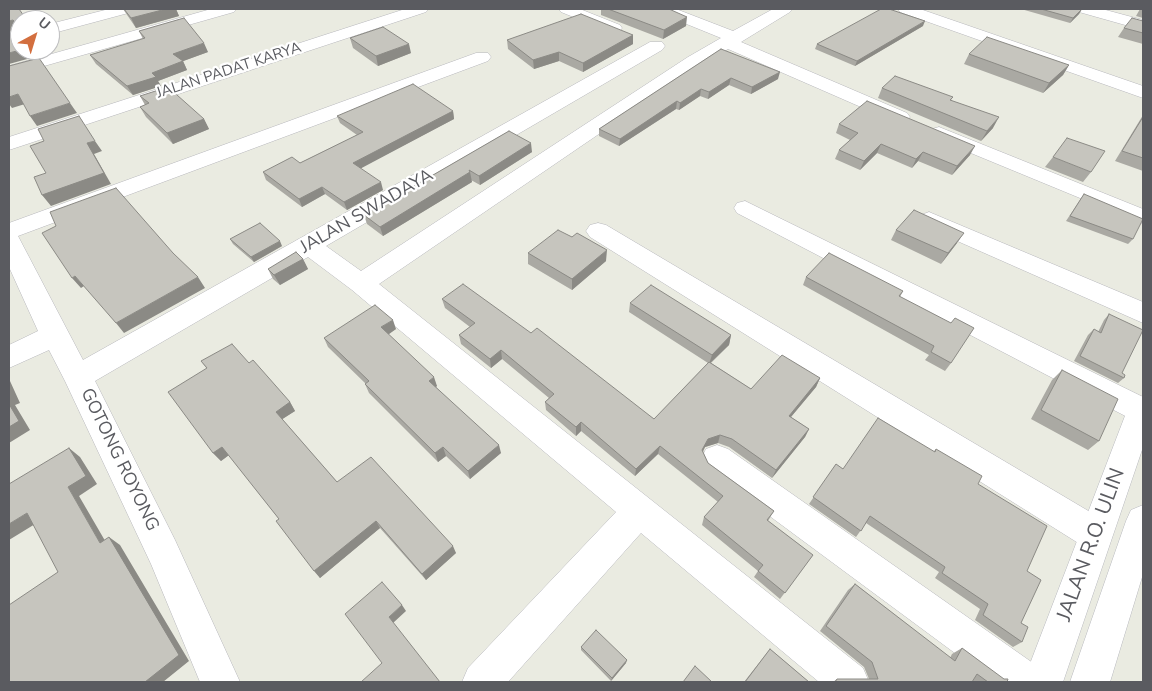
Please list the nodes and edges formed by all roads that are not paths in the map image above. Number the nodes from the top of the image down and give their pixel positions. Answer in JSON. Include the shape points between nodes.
{"nodes":[{"id":1,"x":126,"y":9,"type":"edge"},
{"id":2,"x":228,"y":9,"type":"edge"},
{"id":3,"x":420,"y":9,"type":"edge"},
{"id":4,"x":567,"y":9,"type":"edge"},
{"id":5,"x":663,"y":9,"type":"edge"},
{"id":6,"x":784,"y":9,"type":"edge"},
{"id":7,"x":906,"y":9,"type":"edge"},
{"id":8,"x":1085,"y":9,"type":"edge"},
{"id":9,"x":1143,"y":25,"type":"edge"},
{"id":10,"x":60,"y":26,"type":"edge"},
{"id":11,"x":731,"y":40,"type":"junction"},
{"id":12,"x":661,"y":48,"type":"junction"},
{"id":13,"x":482,"y":57,"type":"dead end"},
{"id":14,"x":9,"y":71,"type":"edge"},
{"id":15,"x":1143,"y":92,"type":"edge"},
{"id":16,"x":9,"y":144,"type":"edge"},
{"id":17,"x":745,"y":208,"type":"dead end"},
{"id":18,"x":919,"y":216,"type":"edge"},
{"id":19,"x":1143,"y":216,"type":"edge"},
{"id":20,"x":9,"y":231,"type":"edge"},
{"id":21,"x":598,"y":231,"type":"dead end"},
{"id":22,"x":9,"y":242,"type":"edge"},
{"id":23,"x":309,"y":245,"type":"junction"},
{"id":24,"x":361,"y":284,"type":"junction"},
{"id":25,"x":1143,"y":314,"type":"edge"},
{"id":26,"x":54,"y":335,"type":"junction"},
{"id":27,"x":9,"y":357,"type":"edge"},
{"id":28,"x":78,"y":377,"type":"junction"},
{"id":29,"x":1143,"y":409,"type":"edge"},
{"id":30,"x":717,"y":459,"type":"dead end"},
{"id":31,"x":639,"y":511,"type":"junction"},
{"id":32,"x":1143,"y":521,"type":"edge"},
{"id":33,"x":1096,"y":534,"type":"junction"},
{"id":34,"x":220,"y":682,"type":"edge"},
{"id":35,"x":482,"y":682,"type":"edge"},
{"id":36,"x":849,"y":682,"type":"edge"},
{"id":37,"x":1026,"y":682,"type":"edge"},
{"id":38,"x":1043,"y":682,"type":"edge"},
{"id":39,"x":1090,"y":682,"type":"edge"}],
"edges":[{"from":1,"to":10,"type":"street"},
{"from":2,"to":14,"type":"street"},
{"from":3,"to":16,"type":"street","name":"JALAN PADAT KARYA"},
{"from":4,"to":12,"type":"street"},
{"from":5,"to":11,"type":"street"},
{"from":6,"to":11,"type":"street"},
{"from":7,"to":15,"type":"street"},
{"from":8,"to":9,"type":"street"},
{"from":11,"to":12,"type":"street"},
{"from":11,"to":19,"type":"street","via":[[919,125]]},
{"from":12,"to":23,"type":"street","name":"JALAN SWADAYA"},
{"from":12,"to":24,"type":"street"},
{"from":13,"to":20,"type":"street"},
{"from":17,"to":29,"type":"street"},
{"from":18,"to":25,"type":"street"},
{"from":21,"to":33,"type":"street"},
{"from":22,"to":26,"type":"street","name":"GOTONG ROYONG"},
{"from":23,"to":24,"type":"street"},
{"from":23,"to":28,"type":"street","name":"JALAN SWADAYA"},
{"from":24,"to":31,"type":"street"},
{"from":26,"to":27,"type":"street"},
{"from":26,"to":28,"type":"street","name":"GOTONG ROYONG"},
{"from":28,"to":34,"type":"street","name":"GOTONG ROYONG","via":[[163,552]]},
{"from":29,"to":33,"type":"street","name":"JALAN R.O. ULIN"},
{"from":30,"to":37,"type":"street"},
{"from":31,"to":35,"type":"street"},
{"from":31,"to":36,"type":"street"},
{"from":32,"to":39,"type":"street"},
{"from":33,"to":38,"type":"street","name":"JALAN R.O. ULIN"}]}
